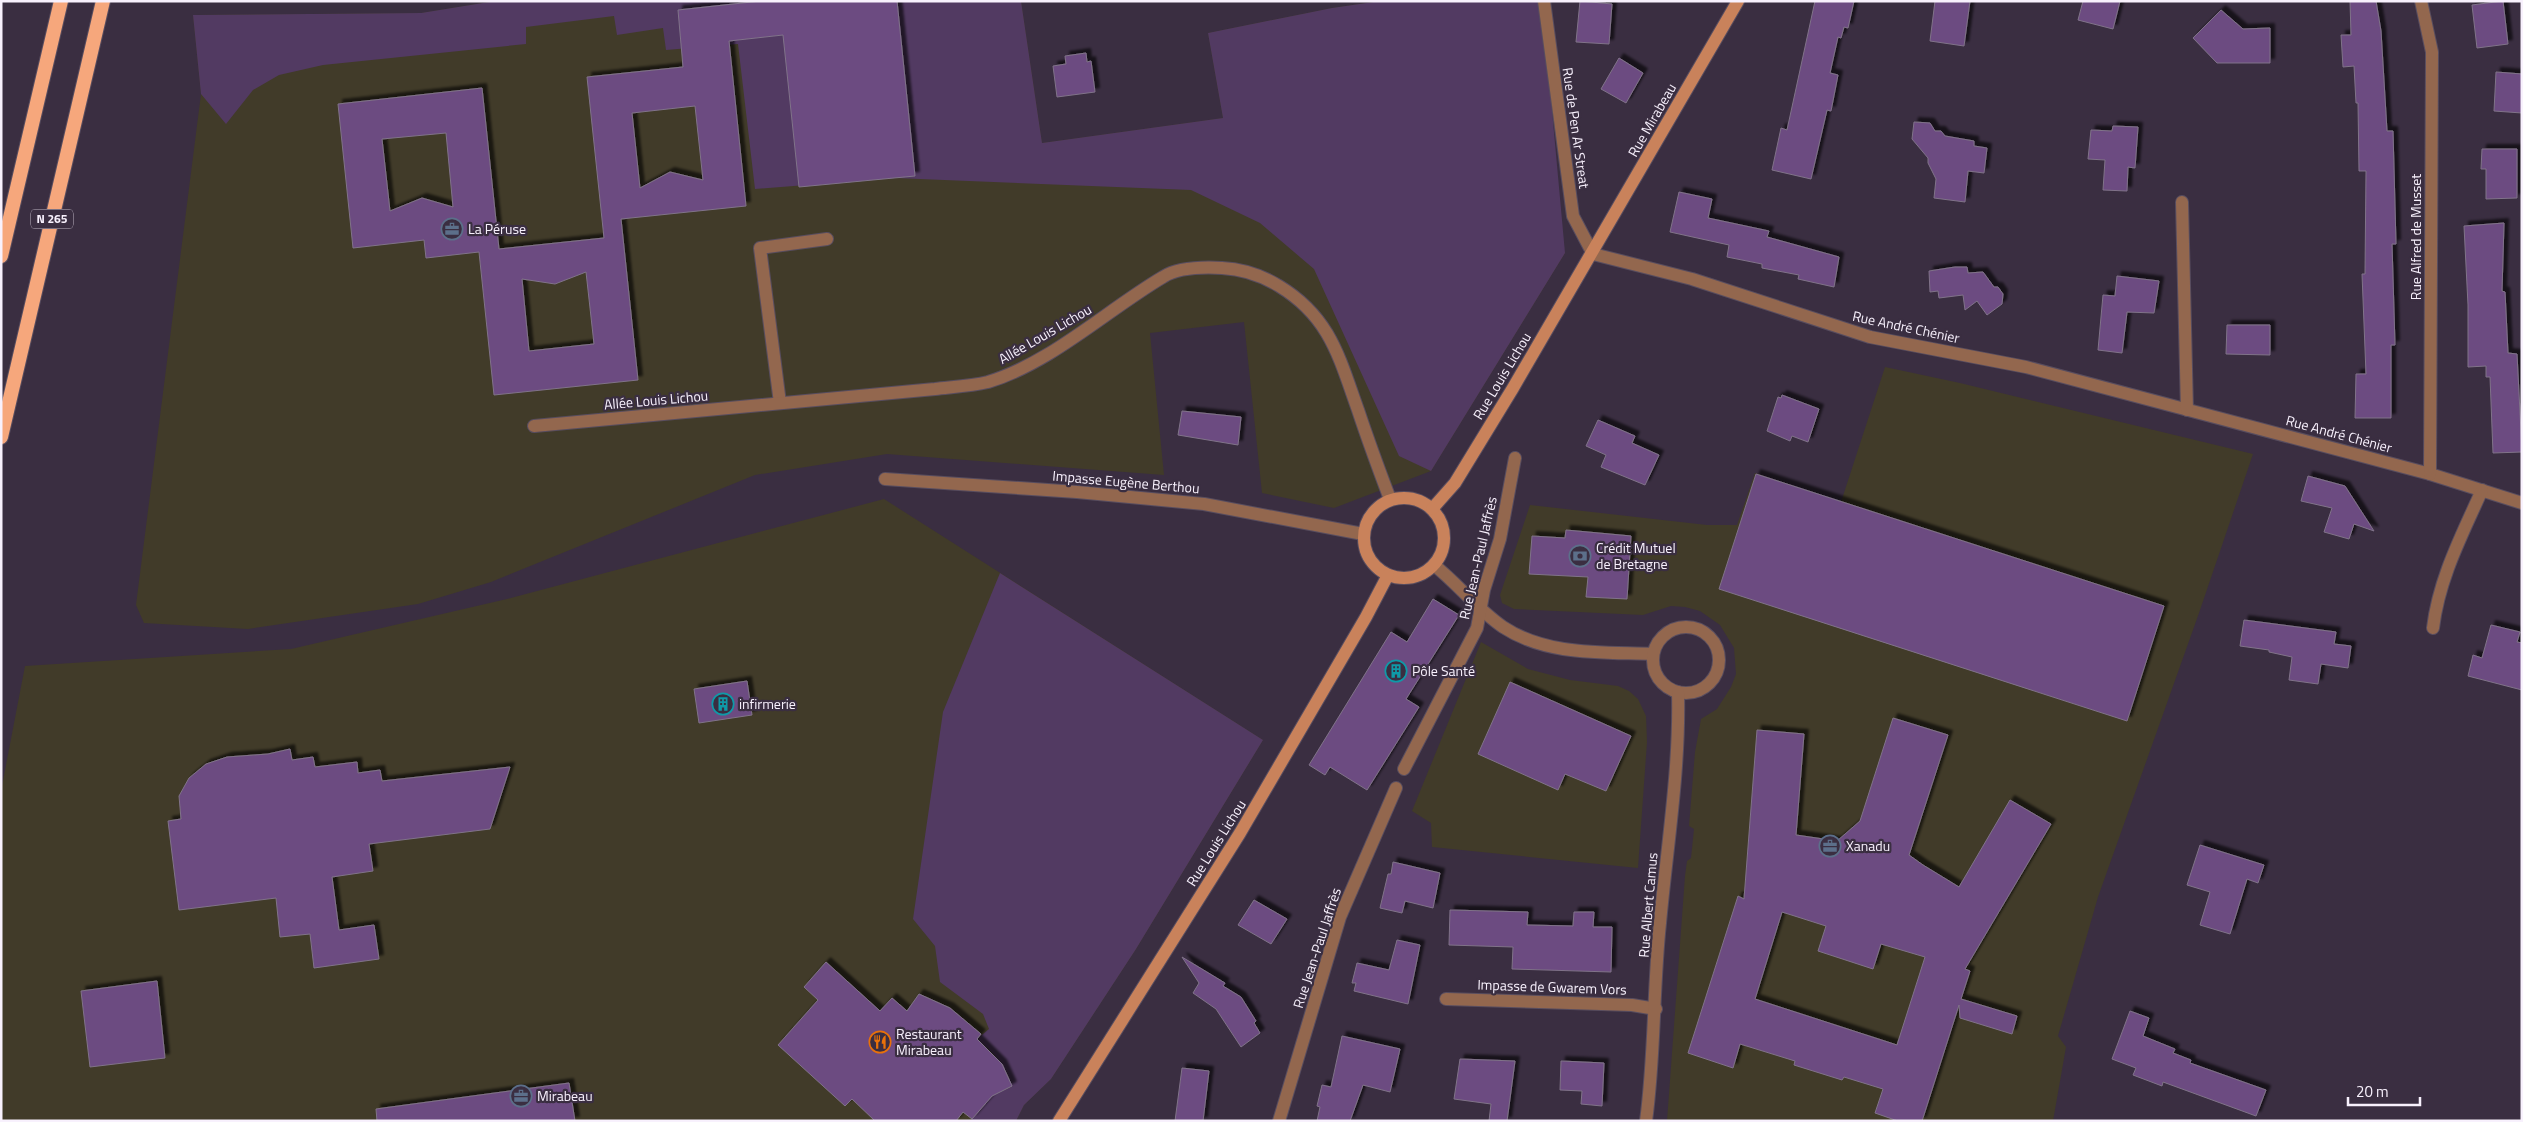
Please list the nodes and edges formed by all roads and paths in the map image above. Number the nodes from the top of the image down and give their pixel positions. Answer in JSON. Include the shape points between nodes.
{"nodes":[{"id":1,"x":61,"y":1,"type":"edge"},
{"id":2,"x":103,"y":1,"type":"edge"},
{"id":3,"x":1544,"y":1,"type":"edge"},
{"id":4,"x":1738,"y":1,"type":"edge"},
{"id":5,"x":2421,"y":1,"type":"edge"},
{"id":6,"x":2182,"y":202,"type":"dead end"},
{"id":7,"x":827,"y":239,"type":"dead end"},
{"id":8,"x":1592,"y":254,"type":"junction"},
{"id":9,"x":1,"y":256,"type":"edge"},
{"id":10,"x":780,"y":403,"type":"junction"},
{"id":11,"x":2187,"y":410,"type":"junction"},
{"id":12,"x":534,"y":426,"type":"dead end"},
{"id":13,"x":1,"y":437,"type":"edge"},
{"id":14,"x":1514,"y":458,"type":"dead end"},
{"id":15,"x":2430,"y":474,"type":"junction"},
{"id":16,"x":885,"y":479,"type":"dead end"},
{"id":17,"x":2482,"y":490,"type":"junction"},
{"id":18,"x":1390,"y":500,"type":"junction"},
{"id":19,"x":2522,"y":504,"type":"edge"},
{"id":20,"x":1432,"y":509,"type":"junction"},
{"id":21,"x":1363,"y":534,"type":"junction"},
{"id":22,"x":1434,"y":565,"type":"junction"},
{"id":23,"x":1388,"y":575,"type":"junction"},
{"id":24,"x":1481,"y":607,"type":"junction"},
{"id":25,"x":2433,"y":628,"type":"dead end"},
{"id":26,"x":1653,"y":654,"type":"junction"},
{"id":27,"x":1678,"y":692,"type":"junction"},
{"id":28,"x":1404,"y":769,"type":"dead end"},
{"id":29,"x":1396,"y":788,"type":"dead end"},
{"id":30,"x":1446,"y":999,"type":"dead end"},
{"id":31,"x":1656,"y":1009,"type":"junction"},
{"id":32,"x":1059,"y":1121,"type":"edge"},
{"id":33,"x":1279,"y":1121,"type":"edge"},
{"id":34,"x":1646,"y":1121,"type":"edge"}],
"edges":[{"from":1,"to":9,"type":"highway","number":"N 265"},
{"from":2,"to":13,"type":"highway","number":"N 265"},
{"from":3,"to":8,"type":"street","name":"Rue de Pen Ar Streat","via":[[1573,216]]},
{"from":4,"to":8,"type":"main road","name":"Rue Mirabeau"},
{"from":5,"to":15,"type":"street","name":"Rue Alfred de Musset","via":[[2432,52]]},
{"from":6,"to":11,"type":"street"},
{"from":7,"to":10,"type":"street","via":[[760,248]]},
{"from":8,"to":11,"type":"street","name":"Rue André Chénier","via":[[1692,279],[1870,338],[2026,367]]},
{"from":8,"to":20,"type":"main road","name":"Rue Louis Lichou","via":[[1455,483]]},
{"from":10,"to":12,"type":"street","name":"Allée Louis Lichou"},
{"from":10,"to":18,"type":"street","name":"Allée Louis Lichou","via":[[987,382],[1019,369],[1087,329],[1165,275],[1191,269],[1241,269],[1266,278],[1289,292],[1308,306],[1324,327],[1339,355]]},
{"from":11,"to":15,"type":"street","name":"Rue André Chénier"},
{"from":14,"to":24,"type":"street","name":"Rue Jean-Paul Jaffrès","via":[[1500,539]]},
{"from":15,"to":17,"type":"street","name":"Rue André Chénier"},
{"from":16,"to":21,"type":"street","name":"Impasse Eugène Berthou","via":[[1204,504]]},
{"from":17,"to":19,"type":"street","name":"Rue André Chénier"},
{"from":17,"to":25,"type":"street","via":[[2446,570],[2436,599]]},
{"from":18,"to":20,"type":"main road","via":[[1404,497],[1419,500]]},
{"from":18,"to":21,"type":"main road","via":[[1371,513]]},
{"from":20,"to":22,"type":"main road","via":[[1440,518],[1444,542]]},
{"from":21,"to":23,"type":"main road","via":[[1364,549],[1372,563]]},
{"from":22,"to":23,"type":"main road","via":[[1416,577]]},
{"from":22,"to":24,"type":"street"},
{"from":23,"to":32,"type":"main road","name":"Rue Louis Lichou","via":[[1240,833]]},
{"from":24,"to":26,"type":"street","via":[[1503,626],[1532,642],[1563,650]]},
{"from":24,"to":28,"type":"street","name":"Rue Jean-Paul Jaffrès","via":[[1477,628]]},
{"from":26,"to":27,"type":"street","via":[[1658,678]]},
{"from":26,"to":27,"type":"street","via":[[1659,639],[1677,627],[1697,628],[1713,640],[1719,659],[1716,676],[1703,688]]},
{"from":27,"to":31,"type":"street","name":"Rue Albert Camus","via":[[1679,727],[1659,926]]},
{"from":29,"to":33,"type":"street","name":"Rue Jean-Paul Jaffrès","via":[[1340,917]]},
{"from":30,"to":31,"type":"street","name":"Impasse de Gwarem Vors","via":[[1632,1005]]},
{"from":31,"to":34,"type":"street","name":"Rue Albert Camus"}]}
